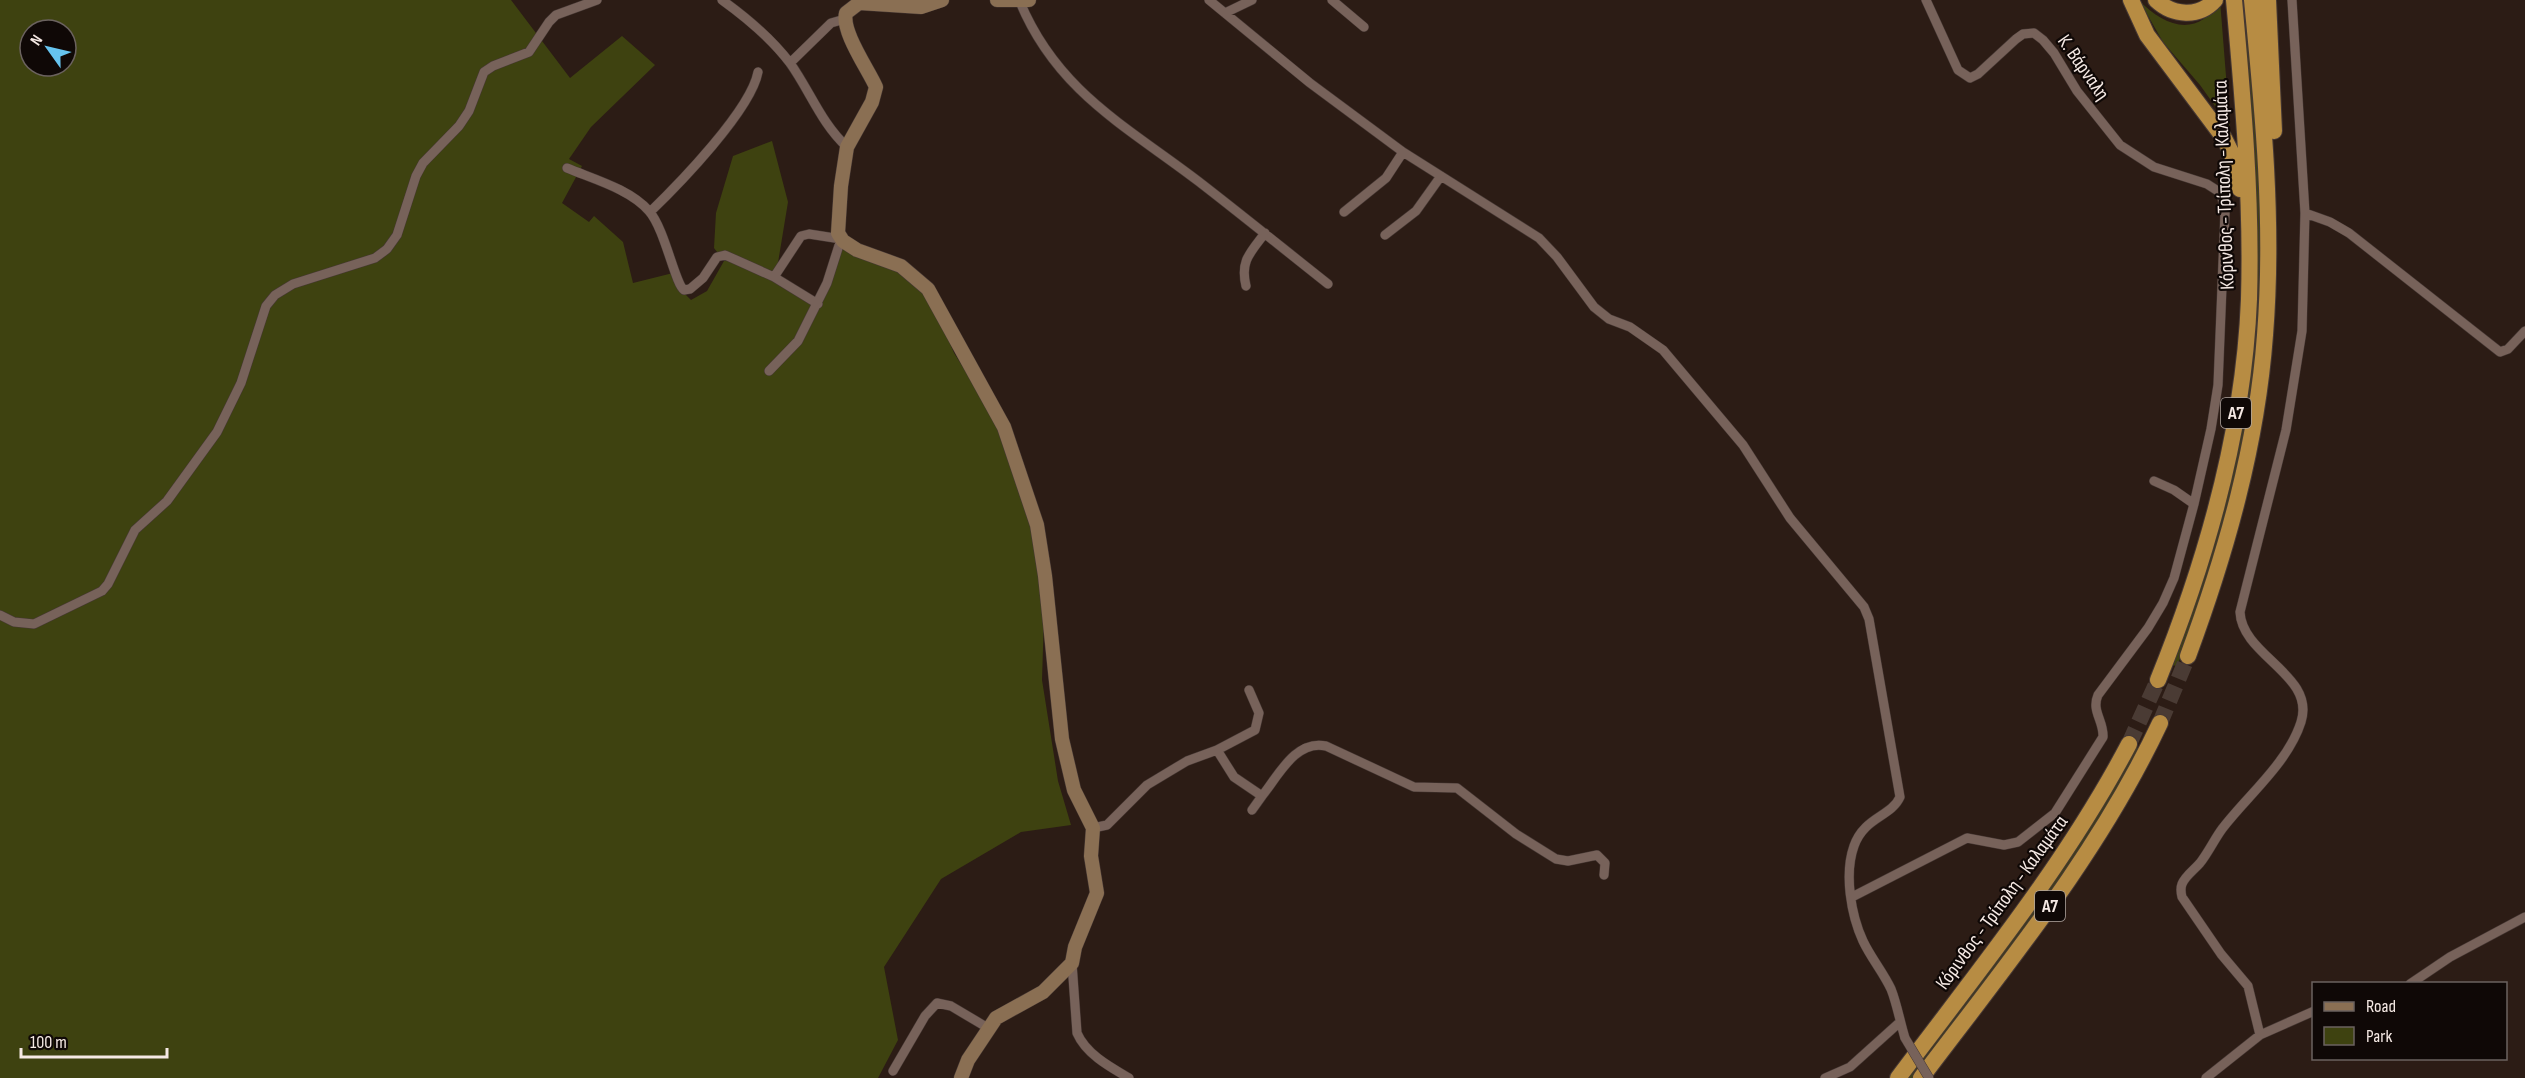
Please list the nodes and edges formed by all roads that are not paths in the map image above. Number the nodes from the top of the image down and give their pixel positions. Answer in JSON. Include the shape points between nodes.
{"nodes":[{"id":1,"x":597,"y":0,"type":"edge"},
{"id":2,"x":722,"y":0,"type":"edge"},
{"id":3,"x":942,"y":0,"type":"edge"},
{"id":4,"x":997,"y":0,"type":"edge"},
{"id":5,"x":1209,"y":0,"type":"edge"},
{"id":6,"x":1252,"y":0,"type":"edge"},
{"id":7,"x":1332,"y":0,"type":"edge"},
{"id":8,"x":1926,"y":0,"type":"edge"},
{"id":9,"x":2131,"y":0,"type":"edge"},
{"id":10,"x":2156,"y":0,"type":"edge"},
{"id":11,"x":2216,"y":0,"type":"edge"},
{"id":12,"x":2234,"y":0,"type":"edge"},
{"id":13,"x":2252,"y":0,"type":"edge"},
{"id":14,"x":2268,"y":0,"type":"edge"},
{"id":15,"x":2292,"y":0,"type":"edge"},
{"id":16,"x":1025,"y":1,"type":"edge"},
{"id":17,"x":854,"y":2,"type":"edge"},
{"id":18,"x":1226,"y":13,"type":"junction"},
{"id":19,"x":845,"y":19,"type":"junction"},
{"id":20,"x":1364,"y":27,"type":"dead end"},
{"id":21,"x":790,"y":63,"type":"junction"},
{"id":22,"x":758,"y":72,"type":"dead end"},
{"id":23,"x":847,"y":147,"type":"junction"},
{"id":24,"x":1403,"y":152,"type":"junction"},
{"id":25,"x":567,"y":168,"type":"dead end"},
{"id":26,"x":1441,"y":176,"type":"junction"},
{"id":27,"x":650,"y":212,"type":"junction"},
{"id":28,"x":1344,"y":212,"type":"dead end"},
{"id":29,"x":2305,"y":213,"type":"junction"},
{"id":30,"x":1265,"y":233,"type":"junction"},
{"id":31,"x":1384,"y":235,"type":"dead end"},
{"id":32,"x":841,"y":239,"type":"junction"},
{"id":33,"x":774,"y":277,"type":"junction"},
{"id":34,"x":1328,"y":284,"type":"dead end"},
{"id":35,"x":1246,"y":286,"type":"dead end"},
{"id":36,"x":2267,"y":299,"type":"junction"},
{"id":37,"x":2248,"y":300,"type":"junction"},
{"id":38,"x":818,"y":304,"type":"junction"},
{"id":39,"x":2525,"y":331,"type":"edge"},
{"id":40,"x":2517,"y":341,"type":"junction"},
{"id":41,"x":2525,"y":348,"type":"edge"},
{"id":42,"x":769,"y":371,"type":"dead end"},
{"id":43,"x":2154,"y":481,"type":"dead end"},
{"id":44,"x":2194,"y":504,"type":"junction"},
{"id":45,"x":0,"y":615,"type":"edge"},
{"id":46,"x":2188,"y":656,"type":"tunnel mouth"},
{"id":47,"x":2158,"y":680,"type":"tunnel mouth"},
{"id":48,"x":1249,"y":690,"type":"dead end"},
{"id":49,"x":2160,"y":723,"type":"tunnel mouth"},
{"id":50,"x":2129,"y":744,"type":"tunnel mouth"},
{"id":51,"x":1217,"y":750,"type":"junction"},
{"id":52,"x":1262,"y":796,"type":"junction"},
{"id":53,"x":1252,"y":810,"type":"dead end"},
{"id":54,"x":1093,"y":828,"type":"junction"},
{"id":55,"x":1604,"y":875,"type":"dead end"},
{"id":56,"x":1852,"y":897,"type":"junction"},
{"id":57,"x":2525,"y":917,"type":"edge"},
{"id":58,"x":1072,"y":963,"type":"junction"},
{"id":59,"x":2413,"y":982,"type":"edge"},
{"id":60,"x":2312,"y":1011,"type":"edge"},
{"id":61,"x":1900,"y":1022,"type":"junction"},
{"id":62,"x":988,"y":1029,"type":"junction"},
{"id":63,"x":2260,"y":1035,"type":"junction"},
{"id":64,"x":892,"y":1071,"type":"dead end"},
{"id":65,"x":960,"y":1078,"type":"edge"},
{"id":66,"x":1129,"y":1078,"type":"edge"},
{"id":67,"x":1826,"y":1078,"type":"edge"},
{"id":68,"x":1898,"y":1078,"type":"edge"},
{"id":69,"x":1921,"y":1078,"type":"edge"},
{"id":70,"x":1929,"y":1078,"type":"edge"},
{"id":71,"x":2206,"y":1078,"type":"edge"}],
"edges":[{"from":1,"to":45,"type":"street","via":[[556,15],[529,52],[484,72],[459,126],[423,163],[397,235],[387,249],[375,258],[293,284],[275,295],[266,306],[241,383],[217,432],[167,501],[135,530],[102,591],[34,624]]},
{"from":2,"to":21,"type":"street","via":[[760,29]]},
{"from":3,"to":17,"type":"street","via":[[921,7]]},
{"from":4,"to":16,"type":"street"},
{"from":5,"to":18,"type":"street"},
{"from":6,"to":18,"type":"street"},
{"from":7,"to":20,"type":"street"},
{"from":8,"to":44,"type":"street","name":"Κ. Βάρναλη","via":[[1963,76],[1978,74],[2016,39],[2034,33],[2054,53],[2077,91],[2120,146],[2154,167],[2217,189],[2225,205],[2220,362],[2211,429]]},
{"from":9,"to":37,"type":"highway","via":[[2147,35],[2216,125],[2232,154],[2240,188]]},
{"from":10,"to":11,"type":"highway","via":[[2186,13],[2197,12]]},
{"from":12,"to":37,"type":"highway","name":"Κόρινθος - Τρίπολη - Καλαμάτα","number":"Α7","via":[[2248,187]]},
{"from":13,"to":36,"type":"highway","name":"Κόρινθος - Τρίπολη - Καλαμάτα","number":"Α7","via":[[2267,176]]},
{"from":14,"to":36,"type":"highway","via":[[2275,186]]},
{"from":15,"to":29,"type":"street"},
{"from":16,"to":30,"type":"street","via":[[1049,56],[1071,82],[1133,135]]},
{"from":17,"to":19,"type":"street"},
{"from":18,"to":24,"type":"street"},
{"from":19,"to":21,"type":"street","via":[[831,23]]},
{"from":19,"to":23,"type":"street","via":[[876,87]]},
{"from":21,"to":23,"type":"street","via":[[828,128]]},
{"from":22,"to":27,"type":"street","via":[[750,94],[712,145]]},
{"from":23,"to":32,"type":"street","via":[[837,222]]},
{"from":24,"to":26,"type":"street"},
{"from":24,"to":28,"type":"street","via":[[1380,184]]},
{"from":25,"to":27,"type":"street","via":[[620,192]]},
{"from":26,"to":31,"type":"street","via":[[1416,211]]},
{"from":26,"to":56,"type":"street","via":[[1539,238],[1594,308],[1663,350],[1743,445],[1790,518],[1864,607],[1900,797],[1891,809],[1860,832],[1851,858]]},
{"from":27,"to":33,"type":"street","via":[[664,236],[677,282],[684,290],[697,284],[717,257],[725,255]]},
{"from":29,"to":40,"type":"street","via":[[2349,233],[2499,352]]},
{"from":29,"to":63,"type":"street","via":[[2304,290],[2296,376],[2241,612],[2245,634],[2296,688],[2302,705],[2301,722],[2270,773],[2223,828],[2180,891],[2205,932],[2248,986]]},
{"from":30,"to":34,"type":"street"},
{"from":30,"to":35,"type":"street","via":[[1247,256],[1242,272]]},
{"from":32,"to":33,"type":"street","via":[[801,236]]},
{"from":32,"to":38,"type":"street"},
{"from":32,"to":54,"type":"street","via":[[866,254],[900,266],[928,289],[1004,427],[1037,525],[1062,739],[1074,790]]},
{"from":33,"to":38,"type":"street"},
{"from":36,"to":46,"type":"highway","name":"Κόρινθος - Τρίπολη - Καλαμάτα","number":"Α7","via":[[2259,387],[2244,472],[2220,563]]},
{"from":37,"to":47,"type":"highway","name":"Κόρινθος - Τρίπολη - Καλαμάτα","number":"Α7","via":[[2238,401],[2219,498],[2191,594]]},
{"from":38,"to":42,"type":"street","via":[[798,341]]},
{"from":39,"to":40,"type":"street"},
{"from":40,"to":41,"type":"street"},
{"from":43,"to":44,"type":"street"},
{"from":44,"to":56,"type":"street","via":[[2174,578],[2163,603],[2098,695],[2095,707],[2103,737],[2055,813],[2018,842],[2004,845],[1967,838]]},
{"from":48,"to":51,"type":"street","via":[[1259,713],[1256,730]]},
{"from":49,"to":69,"type":"highway","name":"Κόρινθος - Τρίπολη - Καλαμάτα","number":"Α7","via":[[2134,776],[2090,849]]},
{"from":50,"to":68,"type":"highway","name":"Κόρινθος - Τρίπολη - Καλαμάτα","number":"Α7","via":[[2092,810],[2033,897]]},
{"from":51,"to":52,"type":"street","via":[[1234,777]]},
{"from":51,"to":54,"type":"street","via":[[1187,761],[1147,784],[1107,825]]},
{"from":52,"to":53,"type":"street"},
{"from":52,"to":55,"type":"street","via":[[1304,747],[1314,743],[1414,787],[1457,788],[1556,859],[1568,861],[1597,855],[1605,863]]},
{"from":54,"to":58,"type":"street","via":[[1091,856],[1097,893]]},
{"from":56,"to":61,"type":"street","via":[[1859,933],[1891,990]]},
{"from":57,"to":59,"type":"street","via":[[2450,957]]},
{"from":58,"to":62,"type":"street","via":[[1043,992],[996,1018]]},
{"from":58,"to":66,"type":"street","via":[[1080,1040]]},
{"from":60,"to":63,"type":"street"},
{"from":61,"to":67,"type":"street","via":[[1850,1067]]},
{"from":61,"to":70,"type":"street","bridge":true},
{"from":62,"to":64,"type":"street","via":[[951,1006],[937,1003]]},
{"from":62,"to":65,"type":"street"},
{"from":63,"to":71,"type":"street"}]}
